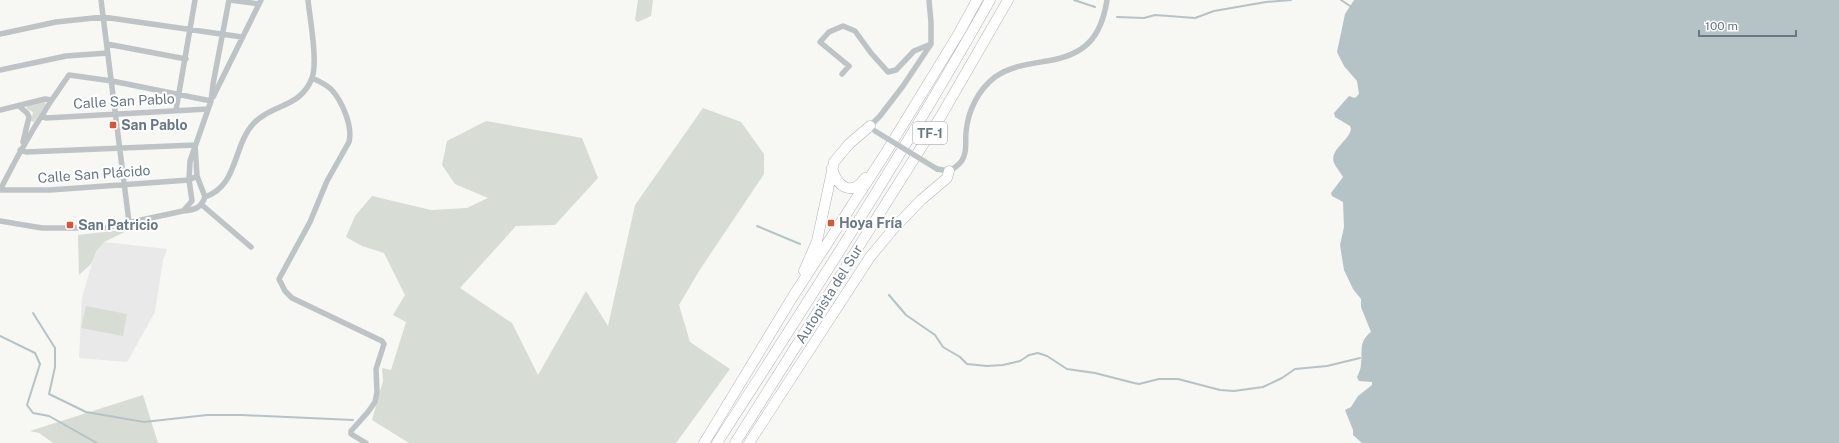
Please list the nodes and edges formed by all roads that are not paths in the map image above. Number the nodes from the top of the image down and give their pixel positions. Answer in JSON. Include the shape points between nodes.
{"nodes":[{"id":1,"x":101,"y":0,"type":"edge"},
{"id":2,"x":195,"y":0,"type":"edge"},
{"id":3,"x":230,"y":0,"type":"edge"},
{"id":4,"x":308,"y":0,"type":"edge"},
{"id":5,"x":929,"y":0,"type":"edge"},
{"id":6,"x":977,"y":0,"type":"edge"},
{"id":7,"x":990,"y":0,"type":"edge"},
{"id":8,"x":1008,"y":0,"type":"edge"},
{"id":9,"x":1107,"y":0,"type":"edge"},
{"id":10,"x":260,"y":2,"type":"edge"},
{"id":11,"x":103,"y":17,"type":"junction"},
{"id":12,"x":190,"y":30,"type":"junction"},
{"id":13,"x":0,"y":34,"type":"edge"},
{"id":14,"x":222,"y":34,"type":"junction"},
{"id":15,"x":242,"y":37,"type":"junction"},
{"id":16,"x":107,"y":44,"type":"junction"},
{"id":17,"x":930,"y":44,"type":"junction"},
{"id":18,"x":108,"y":53,"type":"junction"},
{"id":19,"x":186,"y":59,"type":"junction"},
{"id":20,"x":0,"y":70,"type":"edge"},
{"id":21,"x":215,"y":70,"type":"junction"},
{"id":22,"x":224,"y":73,"type":"junction"},
{"id":23,"x":842,"y":74,"type":"dead end"},
{"id":24,"x":312,"y":78,"type":"junction"},
{"id":25,"x":112,"y":81,"type":"junction"},
{"id":26,"x":179,"y":96,"type":"junction"},
{"id":27,"x":51,"y":100,"type":"junction"},
{"id":28,"x":211,"y":101,"type":"junction"},
{"id":29,"x":19,"y":106,"type":"junction"},
{"id":30,"x":208,"y":109,"type":"junction"},
{"id":31,"x":0,"y":110,"type":"edge"},
{"id":32,"x":176,"y":110,"type":"junction"},
{"id":33,"x":116,"y":113,"type":"junction"},
{"id":34,"x":42,"y":115,"type":"junction"},
{"id":35,"x":872,"y":128,"type":"junction"},
{"id":36,"x":195,"y":145,"type":"junction"},
{"id":37,"x":120,"y":148,"type":"junction"},
{"id":38,"x":20,"y":150,"type":"junction"},
{"id":39,"x":885,"y":154,"type":"junction"},
{"id":40,"x":832,"y":168,"type":"junction"},
{"id":41,"x":949,"y":171,"type":"junction"},
{"id":42,"x":197,"y":176,"type":"junction"},
{"id":43,"x":189,"y":180,"type":"junction"},
{"id":44,"x":125,"y":183,"type":"junction"},
{"id":45,"x":0,"y":190,"type":"edge"},
{"id":46,"x":205,"y":197,"type":"junction"},
{"id":47,"x":192,"y":201,"type":"junction"},
{"id":48,"x":201,"y":206,"type":"junction"},
{"id":49,"x":183,"y":211,"type":"junction"},
{"id":50,"x":0,"y":221,"type":"edge"},
{"id":51,"x":129,"y":222,"type":"junction"},
{"id":52,"x":251,"y":247,"type":"dead end"},
{"id":53,"x":792,"y":298,"type":"junction"},
{"id":54,"x":788,"y":359,"type":"junction"},
{"id":55,"x":718,"y":420,"type":"junction"},
{"id":56,"x":366,"y":443,"type":"edge"},
{"id":57,"x":699,"y":443,"type":"edge"},
{"id":58,"x":704,"y":443,"type":"edge"},
{"id":59,"x":717,"y":443,"type":"edge"},
{"id":60,"x":734,"y":443,"type":"edge"},
{"id":61,"x":749,"y":443,"type":"edge"}],
"edges":[{"from":1,"to":11,"type":"street"},
{"from":2,"to":12,"type":"street"},
{"from":3,"to":10,"type":"street"},
{"from":3,"to":14,"type":"street"},
{"from":4,"to":24,"type":"street","via":[[315,67]]},
{"from":5,"to":17,"type":"street"},
{"from":6,"to":39,"type":"highway"},
{"from":7,"to":59,"type":"highway","name":"Autopista del Sur","number":"TF-1","via":[[862,216]]},
{"from":8,"to":54,"type":"highway","name":"Autopista del Sur","number":"TF-1","via":[[941,116]]},
{"from":9,"to":41,"type":"street","via":[[1099,31],[1085,47],[1063,58],[1014,67],[988,84],[975,101],[970,113],[964,156],[960,163]]},
{"from":10,"to":15,"type":"street"},
{"from":11,"to":12,"type":"street"},
{"from":11,"to":13,"type":"street","via":[[56,22]]},
{"from":11,"to":16,"type":"street"},
{"from":12,"to":14,"type":"street"},
{"from":12,"to":19,"type":"street"},
{"from":14,"to":15,"type":"street"},
{"from":14,"to":21,"type":"street"},
{"from":15,"to":22,"type":"street"},
{"from":16,"to":18,"type":"street"},
{"from":16,"to":19,"type":"street"},
{"from":17,"to":23,"type":"street","via":[[914,51],[896,70],[888,72],[855,31],[843,26],[829,32],[820,42],[849,66]]},
{"from":17,"to":35,"type":"street"},
{"from":18,"to":20,"type":"street","via":[[66,56]]},
{"from":18,"to":25,"type":"street"},
{"from":19,"to":26,"type":"street"},
{"from":21,"to":22,"type":"street"},
{"from":21,"to":28,"type":"street"},
{"from":22,"to":28,"type":"street"},
{"from":24,"to":46,"type":"street","via":[[300,96],[254,123],[247,132],[226,182],[214,194]]},
{"from":24,"to":56,"type":"street","via":[[327,85],[338,98],[351,135],[327,181],[310,222],[279,279],[285,292],[292,298],[384,344],[376,369],[375,402],[351,434]]},
{"from":25,"to":26,"type":"street"},
{"from":25,"to":27,"type":"street","via":[[69,75]]},
{"from":25,"to":33,"type":"street"},
{"from":26,"to":28,"type":"street"},
{"from":26,"to":32,"type":"street"},
{"from":27,"to":29,"type":"street","via":[[45,99]]},
{"from":27,"to":34,"type":"street"},
{"from":28,"to":30,"type":"street"},
{"from":29,"to":31,"type":"street"},
{"from":29,"to":38,"type":"street","via":[[29,117]]},
{"from":30,"to":32,"type":"street","name":"Calle San Pablo"},
{"from":30,"to":36,"type":"street"},
{"from":32,"to":33,"type":"street","name":"Calle San Pablo"},
{"from":33,"to":34,"type":"street","name":"Calle San Pablo","via":[[46,118]]},
{"from":33,"to":37,"type":"street"},
{"from":34,"to":38,"type":"street"},
{"from":35,"to":40,"type":"highway","via":[[843,151]]},
{"from":35,"to":41,"type":"street","bridge":true,"via":[[937,169]]},
{"from":36,"to":37,"type":"street"},
{"from":36,"to":42,"type":"street"},
{"from":36,"to":43,"type":"street","via":[[190,161]]},
{"from":37,"to":38,"type":"street","via":[[26,152]]},
{"from":37,"to":44,"type":"street"},
{"from":38,"to":45,"type":"street"},
{"from":39,"to":40,"type":"highway","via":[[875,162],[864,180],[853,188],[841,185]]},
{"from":39,"to":53,"type":"highway"},
{"from":40,"to":53,"type":"highway","via":[[817,241]]},
{"from":41,"to":61,"type":"highway","via":[[946,178],[907,214],[870,257]]},
{"from":42,"to":43,"type":"street"},
{"from":42,"to":46,"type":"street"},
{"from":43,"to":44,"type":"street","name":"Calle San Plácido"},
{"from":43,"to":47,"type":"street"},
{"from":44,"to":45,"type":"street","name":"Calle San Plácido","via":[[50,190]]},
{"from":44,"to":51,"type":"street"},
{"from":46,"to":48,"type":"street"},
{"from":47,"to":48,"type":"street"},
{"from":47,"to":49,"type":"street"},
{"from":48,"to":49,"type":"street"},
{"from":48,"to":52,"type":"street"},
{"from":49,"to":51,"type":"street"},
{"from":50,"to":51,"type":"street","via":[[42,228],[104,228]]},
{"from":53,"to":55,"type":"highway"},
{"from":54,"to":60,"type":"highway","name":"Autopista del Sur","number":"TF-1"},
{"from":54,"to":61,"type":"highway"},
{"from":55,"to":57,"type":"highway"},
{"from":55,"to":58,"type":"highway"}]}
